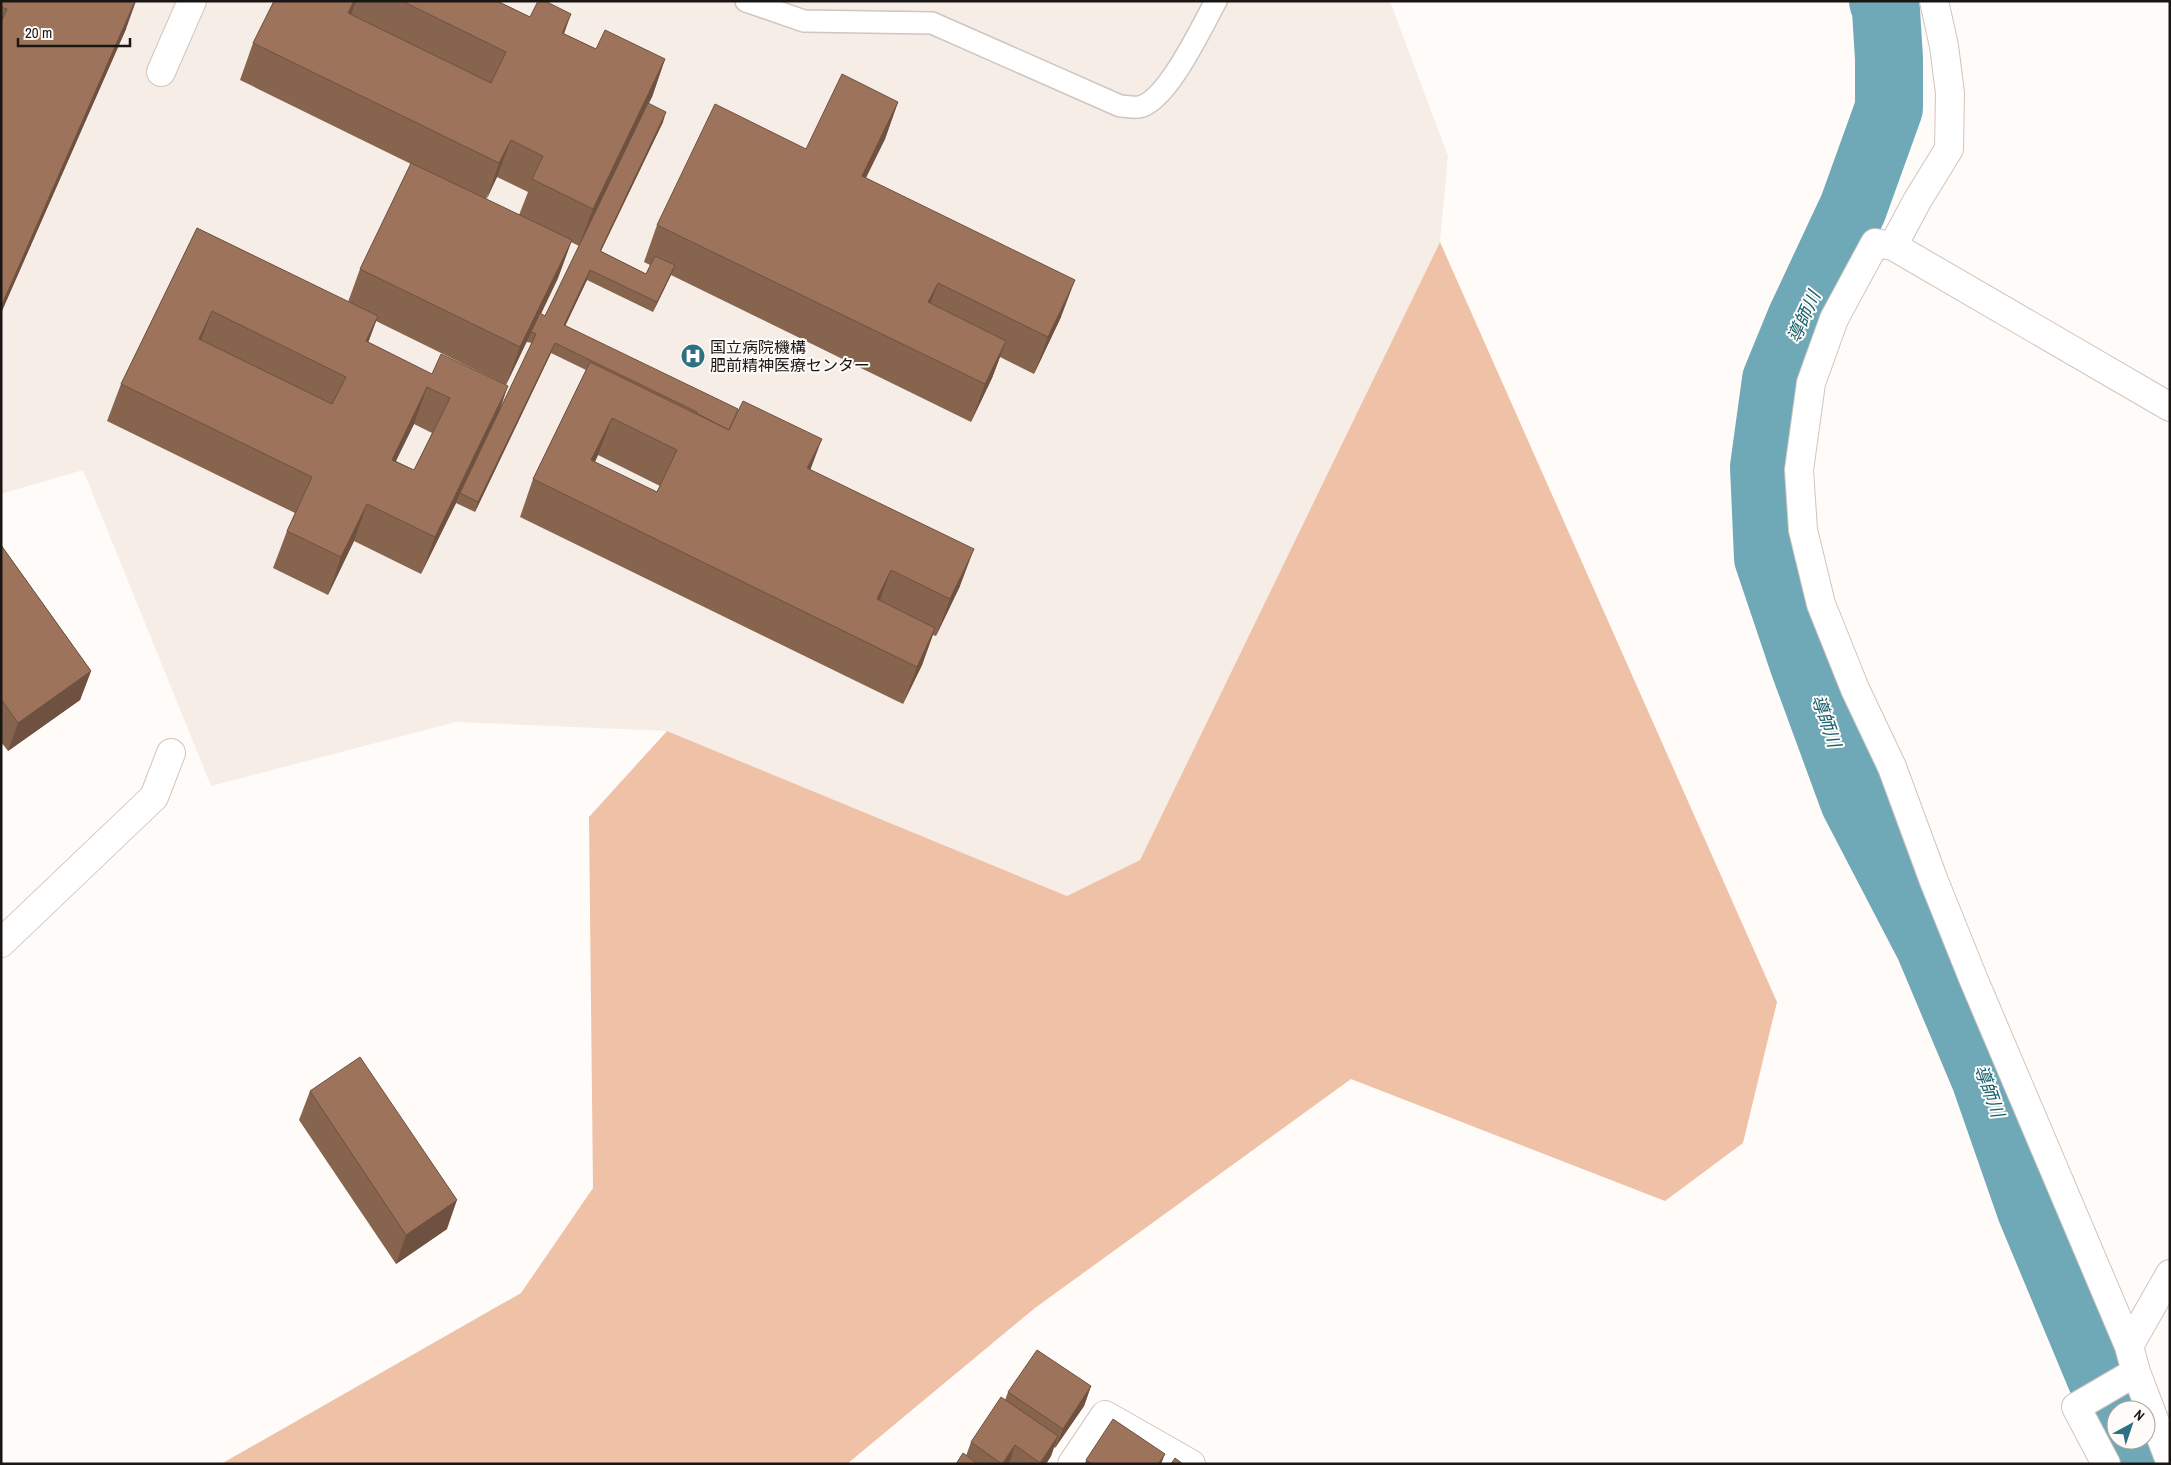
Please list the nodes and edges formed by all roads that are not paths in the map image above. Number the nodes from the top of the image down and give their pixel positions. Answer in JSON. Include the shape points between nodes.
{"nodes":[{"id":1,"x":192,"y":1,"type":"edge"},
{"id":2,"x":746,"y":1,"type":"edge"},
{"id":3,"x":1216,"y":1,"type":"edge"},
{"id":4,"x":1934,"y":1,"type":"edge"},
{"id":5,"x":161,"y":72,"type":"dead end"},
{"id":6,"x":1893,"y":246,"type":"junction"},
{"id":7,"x":2170,"y":407,"type":"edge"},
{"id":8,"x":171,"y":753,"type":"dead end"},
{"id":9,"x":1,"y":944,"type":"edge"},
{"id":10,"x":2170,"y":1274,"type":"edge"},
{"id":11,"x":2129,"y":1346,"type":"junction"},
{"id":12,"x":2136,"y":1372,"type":"junction"},
{"id":13,"x":2170,"y":1461,"type":"edge"},
{"id":14,"x":1072,"y":1464,"type":"edge"},
{"id":15,"x":1191,"y":1464,"type":"edge"},
{"id":16,"x":2106,"y":1464,"type":"edge"}],
"edges":[{"from":1,"to":5,"type":"street"},
{"from":2,"to":3,"type":"lane","via":[[804,20],[932,23],[1120,106],[1140,107],[1158,97],[1173,77]]},
{"from":4,"to":6,"type":"street","via":[[1950,93],[1949,148]]},
{"from":6,"to":7,"type":"street"},
{"from":6,"to":11,"type":"street","via":[[1875,244],[1834,319],[1811,383],[1799,470],[1803,530],[1820,604],[1892,767],[1973,978]]},
{"from":8,"to":9,"type":"street","via":[[154,796]]},
{"from":10,"to":11,"type":"street"},
{"from":11,"to":12,"type":"street"},
{"from":12,"to":13,"type":"street"},
{"from":12,"to":16,"type":"street","via":[[2076,1407]]},
{"from":14,"to":15,"type":"street","via":[[1105,1415]]}]}
